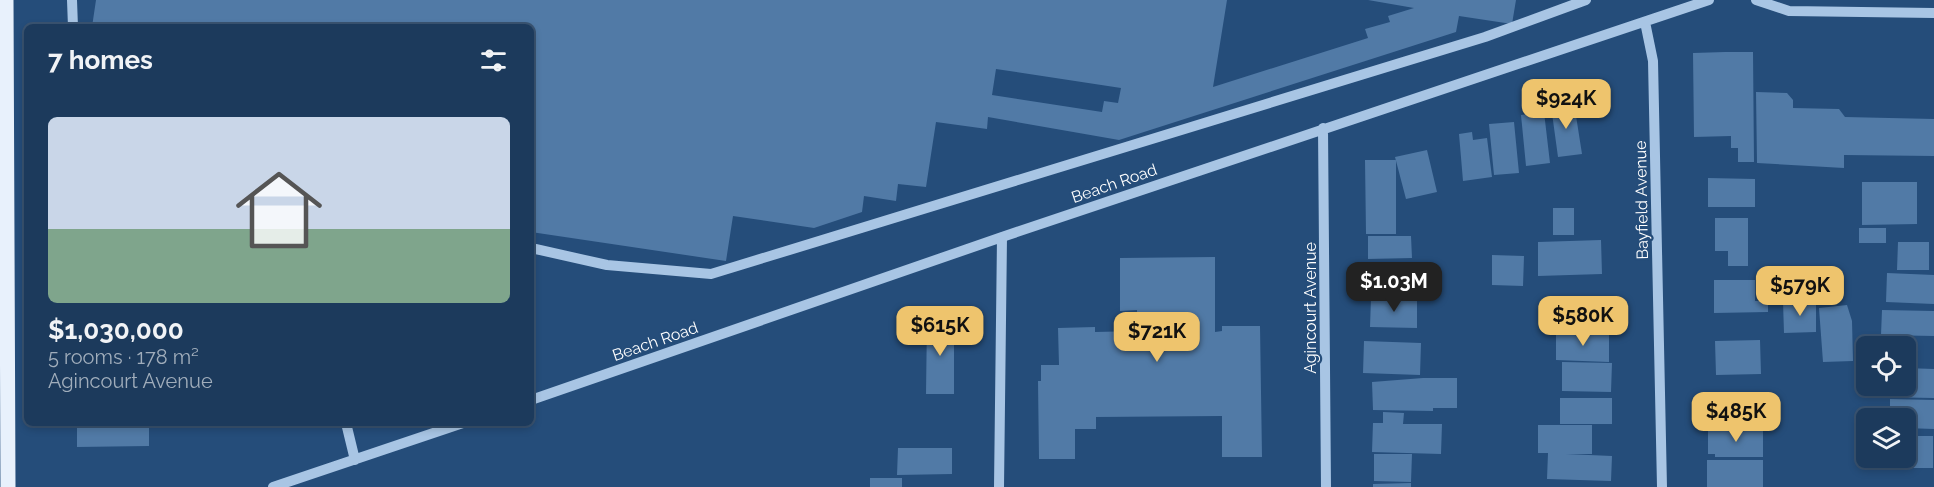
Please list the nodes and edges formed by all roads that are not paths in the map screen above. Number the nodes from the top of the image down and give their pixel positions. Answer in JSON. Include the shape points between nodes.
{"nodes":[{"id":1,"x":6,"y":0,"type":"edge"},
{"id":2,"x":72,"y":0,"type":"edge"},
{"id":3,"x":1586,"y":0,"type":"edge"},
{"id":4,"x":1709,"y":0,"type":"edge"},
{"id":5,"x":1756,"y":0,"type":"edge"},
{"id":6,"x":1934,"y":13,"type":"edge"},
{"id":7,"x":1645,"y":22,"type":"junction"},
{"id":8,"x":73,"y":24,"type":"edge"},
{"id":9,"x":1323,"y":128,"type":"junction"},
{"id":10,"x":1002,"y":237,"type":"junction"},
{"id":11,"x":534,"y":249,"type":"edge"},
{"id":12,"x":534,"y":399,"type":"edge"},
{"id":13,"x":347,"y":426,"type":"edge"},
{"id":14,"x":454,"y":426,"type":"edge"},
{"id":15,"x":355,"y":460,"type":"junction"},
{"id":16,"x":8,"y":470,"type":"junction"},
{"id":17,"x":8,"y":487,"type":"edge"},
{"id":18,"x":20,"y":487,"type":"edge"},
{"id":19,"x":273,"y":487,"type":"edge"},
{"id":20,"x":999,"y":487,"type":"edge"},
{"id":21,"x":1326,"y":487,"type":"edge"},
{"id":22,"x":1662,"y":487,"type":"edge"}],
"edges":[{"from":1,"to":16,"type":"main road"},
{"from":2,"to":8,"type":"street"},
{"from":3,"to":11,"type":"street","via":[[1485,37],[711,274],[607,265]]},
{"from":4,"to":7,"type":"street","name":"Beach Road"},
{"from":5,"to":6,"type":"street","via":[[1789,11]]},
{"from":7,"to":9,"type":"street","name":"Beach Road"},
{"from":7,"to":22,"type":"street","name":"Bayfield Avenue","via":[[1653,61]]},
{"from":9,"to":10,"type":"street","name":"Beach Road"},
{"from":9,"to":21,"type":"street","name":"Agincourt Avenue"},
{"from":10,"to":12,"type":"street","name":"Beach Road"},
{"from":10,"to":20,"type":"street"},
{"from":13,"to":15,"type":"street"},
{"from":14,"to":15,"type":"street"},
{"from":15,"to":19,"type":"street"},
{"from":16,"to":17,"type":"main road"},
{"from":16,"to":18,"type":"main road"}]}
